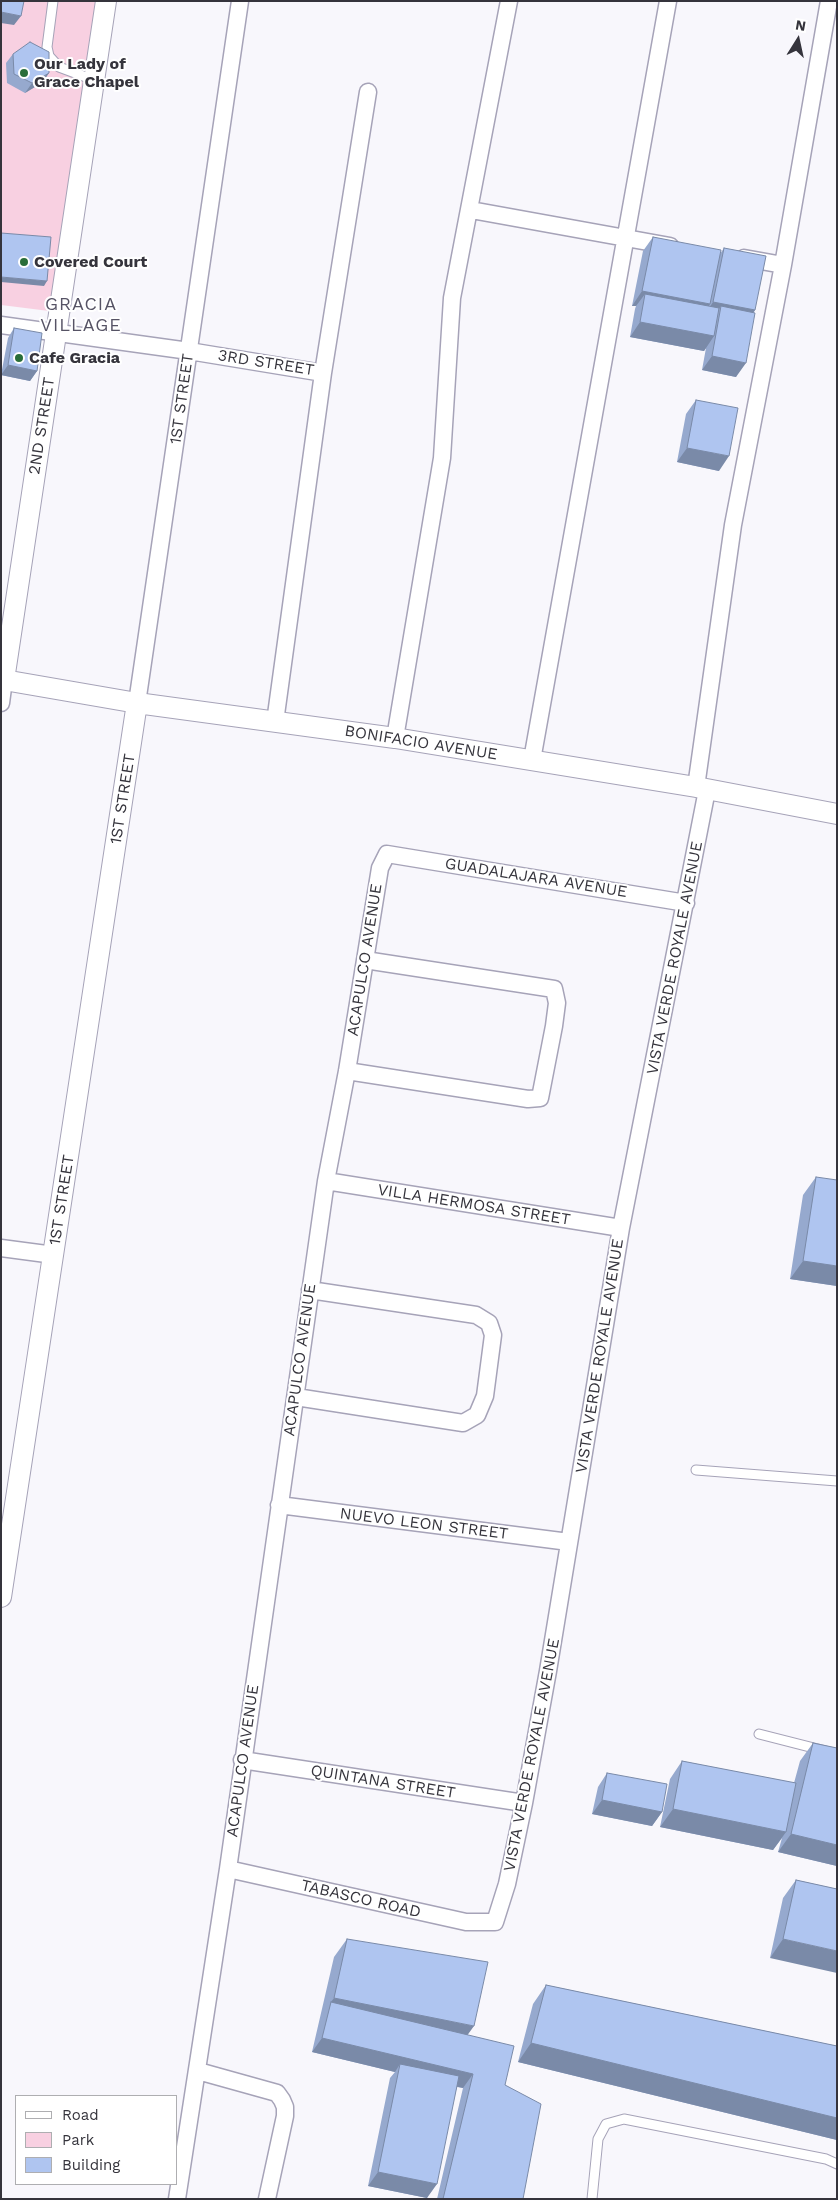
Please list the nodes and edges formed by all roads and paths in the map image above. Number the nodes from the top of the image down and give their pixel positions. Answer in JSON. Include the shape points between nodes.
{"nodes":[{"id":1,"x":54,"y":1,"type":"edge"},
{"id":2,"x":106,"y":1,"type":"edge"},
{"id":3,"x":240,"y":1,"type":"edge"},
{"id":4,"x":509,"y":1,"type":"edge"},
{"id":5,"x":668,"y":1,"type":"edge"},
{"id":6,"x":829,"y":1,"type":"edge"},
{"id":7,"x":94,"y":80,"type":"junction"},
{"id":8,"x":368,"y":92,"type":"dead end"},
{"id":9,"x":471,"y":210,"type":"junction"},
{"id":10,"x":627,"y":238,"type":"junction"},
{"id":11,"x":685,"y":248,"type":"edge"},
{"id":12,"x":724,"y":255,"type":"edge"},
{"id":13,"x":783,"y":265,"type":"junction"},
{"id":14,"x":1,"y":325,"type":"edge"},
{"id":15,"x":56,"y":332,"type":"junction"},
{"id":16,"x":188,"y":350,"type":"junction"},
{"id":17,"x":323,"y":373,"type":"junction"},
{"id":18,"x":3,"y":680,"type":"edge"},
{"id":19,"x":137,"y":703,"type":"junction"},
{"id":20,"x":1,"y":704,"type":"edge"},
{"id":21,"x":275,"y":722,"type":"junction"},
{"id":22,"x":395,"y":738,"type":"junction"},
{"id":23,"x":532,"y":760,"type":"junction"},
{"id":24,"x":702,"y":788,"type":"junction"},
{"id":25,"x":837,"y":814,"type":"edge"},
{"id":26,"x":386,"y":854,"type":"joint"},
{"id":27,"x":686,"y":903,"type":"junction"},
{"id":28,"x":365,"y":960,"type":"junction"},
{"id":29,"x":347,"y":1071,"type":"junction"},
{"id":30,"x":326,"y":1181,"type":"junction"},
{"id":31,"x":621,"y":1228,"type":"junction"},
{"id":32,"x":1,"y":1248,"type":"edge"},
{"id":33,"x":54,"y":1255,"type":"junction"},
{"id":34,"x":310,"y":1290,"type":"junction"},
{"id":35,"x":296,"y":1397,"type":"junction"},
{"id":36,"x":696,"y":1470,"type":"dead end"},
{"id":37,"x":837,"y":1481,"type":"edge"},
{"id":38,"x":279,"y":1505,"type":"junction"},
{"id":39,"x":569,"y":1542,"type":"junction"},
{"id":40,"x":1,"y":1597,"type":"edge"},
{"id":41,"x":759,"y":1734,"type":"dead end"},
{"id":42,"x":837,"y":1754,"type":"edge"},
{"id":43,"x":242,"y":1760,"type":"junction"},
{"id":44,"x":524,"y":1804,"type":"junction"},
{"id":45,"x":228,"y":1869,"type":"junction"},
{"id":46,"x":495,"y":1922,"type":"joint"},
{"id":47,"x":198,"y":2070,"type":"junction"},
{"id":48,"x":837,"y":2164,"type":"edge"},
{"id":49,"x":177,"y":2199,"type":"edge"},
{"id":50,"x":267,"y":2199,"type":"edge"},
{"id":51,"x":592,"y":2199,"type":"edge"}],
"edges":[{"from":1,"to":7,"type":"lane","via":[[47,47],[49,56],[59,67]]},
{"from":2,"to":7,"type":"street","name":"2ND STREET"},
{"from":3,"to":16,"type":"street","name":"1ST STREET"},
{"from":4,"to":9,"type":"street"},
{"from":5,"to":10,"type":"street"},
{"from":6,"to":13,"type":"street","name":"VISTA VERDE ROYALE AVENUE"},
{"from":7,"to":15,"type":"street","name":"2ND STREET"},
{"from":8,"to":17,"type":"street"},
{"from":9,"to":10,"type":"street"},
{"from":9,"to":22,"type":"street","via":[[452,298],[442,458]]},
{"from":10,"to":11,"type":"street"},
{"from":10,"to":23,"type":"street"},
{"from":12,"to":13,"type":"street"},
{"from":13,"to":24,"type":"street","name":"VISTA VERDE ROYALE AVENUE","via":[[733,525]]},
{"from":14,"to":15,"type":"street","name":"3RD STREET"},
{"from":15,"to":16,"type":"street","name":"3RD STREET"},
{"from":15,"to":18,"type":"street","name":"2ND STREET"},
{"from":16,"to":17,"type":"street","name":"3RD STREET"},
{"from":16,"to":19,"type":"street","name":"1ST STREET"},
{"from":17,"to":21,"type":"street"},
{"from":18,"to":19,"type":"street","name":"BONIFACIO AVENUE"},
{"from":18,"to":20,"type":"street","name":"2ND STREET"},
{"from":19,"to":21,"type":"street","name":"BONIFACIO AVENUE"},
{"from":19,"to":33,"type":"street","name":"1ST STREET"},
{"from":21,"to":22,"type":"street","name":"BONIFACIO AVENUE"},
{"from":22,"to":23,"type":"street","name":"BONIFACIO AVENUE"},
{"from":23,"to":24,"type":"street","name":"BONIFACIO AVENUE"},
{"from":24,"to":25,"type":"street","name":"BONIFACIO AVENUE"},
{"from":24,"to":27,"type":"street","name":"VISTA VERDE ROYALE AVENUE"},
{"from":26,"to":27,"type":"street","name":"GUADALAJARA AVENUE"},
{"from":26,"to":28,"type":"street","name":"ACAPULCO AVENUE","via":[[380,868]]},
{"from":27,"to":31,"type":"street","name":"VISTA VERDE ROYALE AVENUE"},
{"from":28,"to":29,"type":"street","name":"ACAPULCO AVENUE"},
{"from":28,"to":29,"type":"street","via":[[554,989],[558,1003],[540,1098]]},
{"from":29,"to":30,"type":"street","name":"ACAPULCO AVENUE"},
{"from":30,"to":31,"type":"street","name":"VILLA HERMOSA STREET"},
{"from":30,"to":34,"type":"street","name":"ACAPULCO AVENUE"},
{"from":31,"to":39,"type":"street","name":"VISTA VERDE ROYALE AVENUE"},
{"from":32,"to":33,"type":"street"},
{"from":33,"to":40,"type":"street","name":"1ST STREET"},
{"from":34,"to":35,"type":"street","name":"ACAPULCO AVENUE"},
{"from":34,"to":35,"type":"street","via":[[476,1314],[489,1323],[493,1335],[485,1396],[477,1415],[463,1422]]},
{"from":35,"to":38,"type":"street","name":"ACAPULCO AVENUE"},
{"from":36,"to":37,"type":"lane"},
{"from":38,"to":39,"type":"street","name":"NUEVO LEON STREET"},
{"from":38,"to":43,"type":"street","name":"ACAPULCO AVENUE"},
{"from":39,"to":44,"type":"street","name":"VISTA VERDE ROYALE AVENUE"},
{"from":41,"to":42,"type":"lane"},
{"from":43,"to":44,"type":"street","name":"QUINTANA STREET"},
{"from":43,"to":45,"type":"street","name":"ACAPULCO AVENUE"},
{"from":44,"to":46,"type":"street","name":"VISTA VERDE ROYALE AVENUE","via":[[507,1884]]},
{"from":45,"to":46,"type":"street","name":"TABASCO ROAD","via":[[466,1922]]},
{"from":45,"to":47,"type":"street","name":"ACAPULCO AVENUE"},
{"from":47,"to":49,"type":"street","name":"ACAPULCO AVENUE"},
{"from":47,"to":50,"type":"street","via":[[276,2094],[282,2100],[285,2116]]},
{"from":48,"to":51,"type":"lane","via":[[826,2159],[624,2119],[606,2124],[598,2139]]}]}
